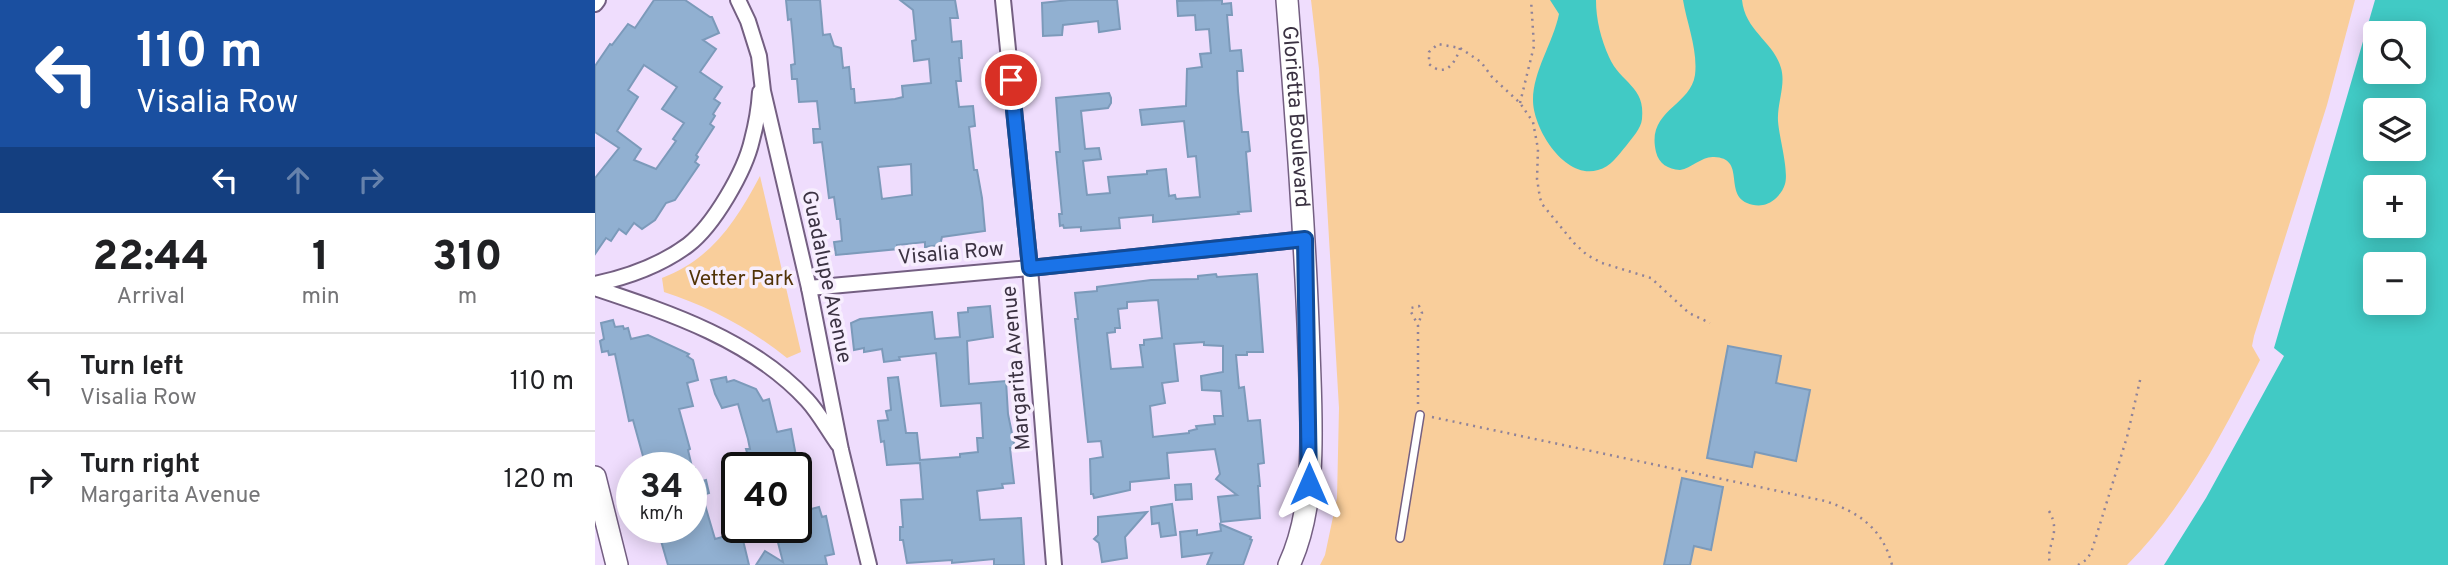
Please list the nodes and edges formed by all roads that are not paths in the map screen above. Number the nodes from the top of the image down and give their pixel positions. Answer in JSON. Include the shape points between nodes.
{"nodes":[{"id":1,"x":738,"y":0,"type":"edge"},
{"id":2,"x":1003,"y":0,"type":"edge"},
{"id":3,"x":1287,"y":0,"type":"edge"},
{"id":4,"x":758,"y":56,"type":"junction"},
{"id":5,"x":1305,"y":239,"type":"junction"},
{"id":6,"x":1030,"y":268,"type":"junction"},
{"id":7,"x":595,"y":286,"type":"edge"},
{"id":8,"x":809,"y":288,"type":"junction"},
{"id":9,"x":1420,"y":415,"type":"road end"},
{"id":10,"x":841,"y":450,"type":"junction"},
{"id":11,"x":595,"y":477,"type":"edge"},
{"id":12,"x":1400,"y":538,"type":"dead end"},
{"id":13,"x":617,"y":565,"type":"edge"},
{"id":14,"x":869,"y":565,"type":"edge"},
{"id":15,"x":1054,"y":565,"type":"edge"},
{"id":16,"x":1289,"y":565,"type":"edge"}],
"edges":[{"from":1,"to":4,"type":"street","name":"Guadalupe Avenue"},
{"from":2,"to":6,"type":"street","name":"Margarita Avenue"},
{"from":3,"to":5,"type":"street","name":"Glorietta Boulevard"},
{"from":4,"to":7,"type":"street","via":[[761,94],[752,142],[715,215],[691,243],[660,262]]},
{"from":4,"to":8,"type":"street","name":"Guadalupe Avenue"},
{"from":5,"to":6,"type":"street","name":"Visalia Row"},
{"from":5,"to":16,"type":"street","name":"Glorietta Boulevard","via":[[1309,484],[1304,523]]},
{"from":6,"to":8,"type":"street","name":"Visalia Row"},
{"from":6,"to":15,"type":"street","name":"Margarita Avenue"},
{"from":7,"to":10,"type":"street","via":[[672,314],[777,371],[809,401]]},
{"from":8,"to":10,"type":"street","name":"Guadalupe Avenue"},
{"from":9,"to":12,"type":"lane"},
{"from":10,"to":14,"type":"street","name":"Guadalupe Avenue"},
{"from":11,"to":13,"type":"street"}]}
